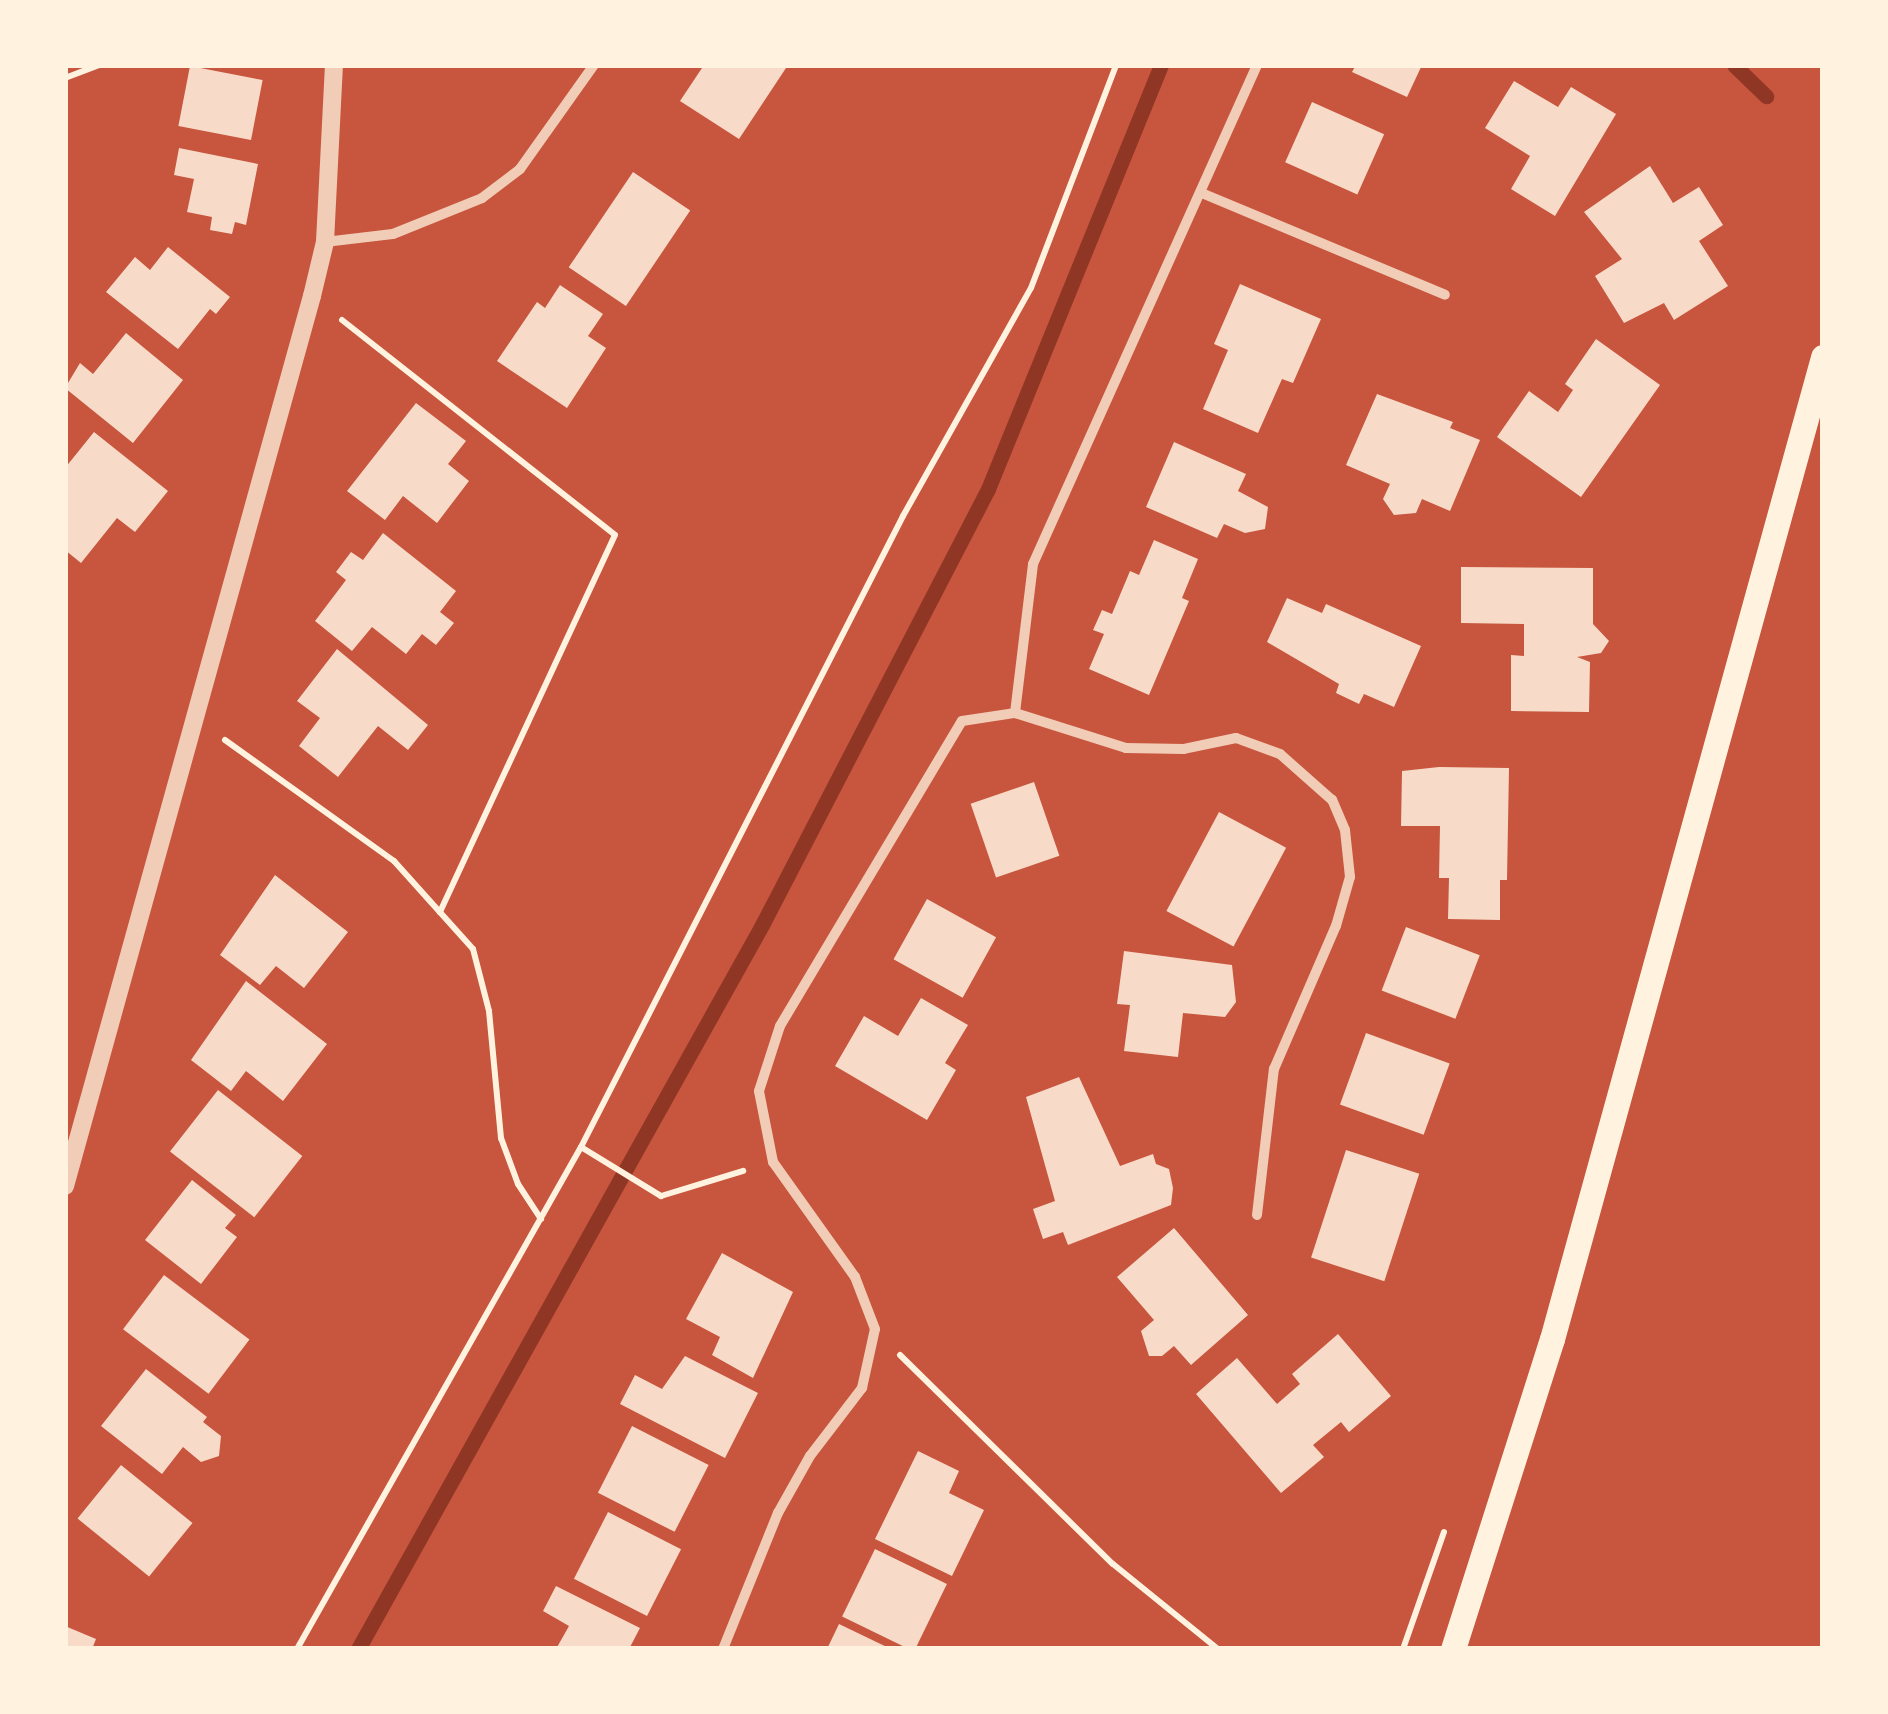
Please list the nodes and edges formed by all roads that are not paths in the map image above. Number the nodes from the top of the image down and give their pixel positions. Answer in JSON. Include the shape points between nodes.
{"nodes":[{"id":1,"x":334,"y":65,"type":"edge"},
{"id":2,"x":594,"y":65,"type":"edge"},
{"id":3,"x":1257,"y":65,"type":"edge"},
{"id":4,"x":1204,"y":194,"type":"junction"},
{"id":5,"x":325,"y":242,"type":"junction"},
{"id":6,"x":1445,"y":294,"type":"dead end"},
{"id":7,"x":1823,"y":357,"type":"edge"},
{"id":8,"x":1015,"y":713,"type":"junction"},
{"id":9,"x":65,"y":1186,"type":"edge"},
{"id":10,"x":1257,"y":1215,"type":"dead end"},
{"id":11,"x":723,"y":1649,"type":"edge"},
{"id":12,"x":1453,"y":1649,"type":"edge"}],
"edges":[{"from":1,"to":5,"type":"street"},
{"from":2,"to":5,"type":"street","via":[[520,169],[482,198],[392,234]]},
{"from":3,"to":4,"type":"street"},
{"from":4,"to":6,"type":"street"},
{"from":4,"to":8,"type":"street","via":[[1033,564]]},
{"from":5,"to":9,"type":"street"},
{"from":7,"to":12,"type":"main road","via":[[1552,1339]]},
{"from":8,"to":10,"type":"street","via":[[1126,748],[1184,749],[1236,738],[1280,754],[1332,800],[1345,830],[1350,877],[1336,926],[1274,1069]]},
{"from":8,"to":11,"type":"street","via":[[962,721],[780,1026],[759,1091],[772,1162],[855,1277],[874,1330],[862,1388],[810,1456],[778,1513]]}]}
